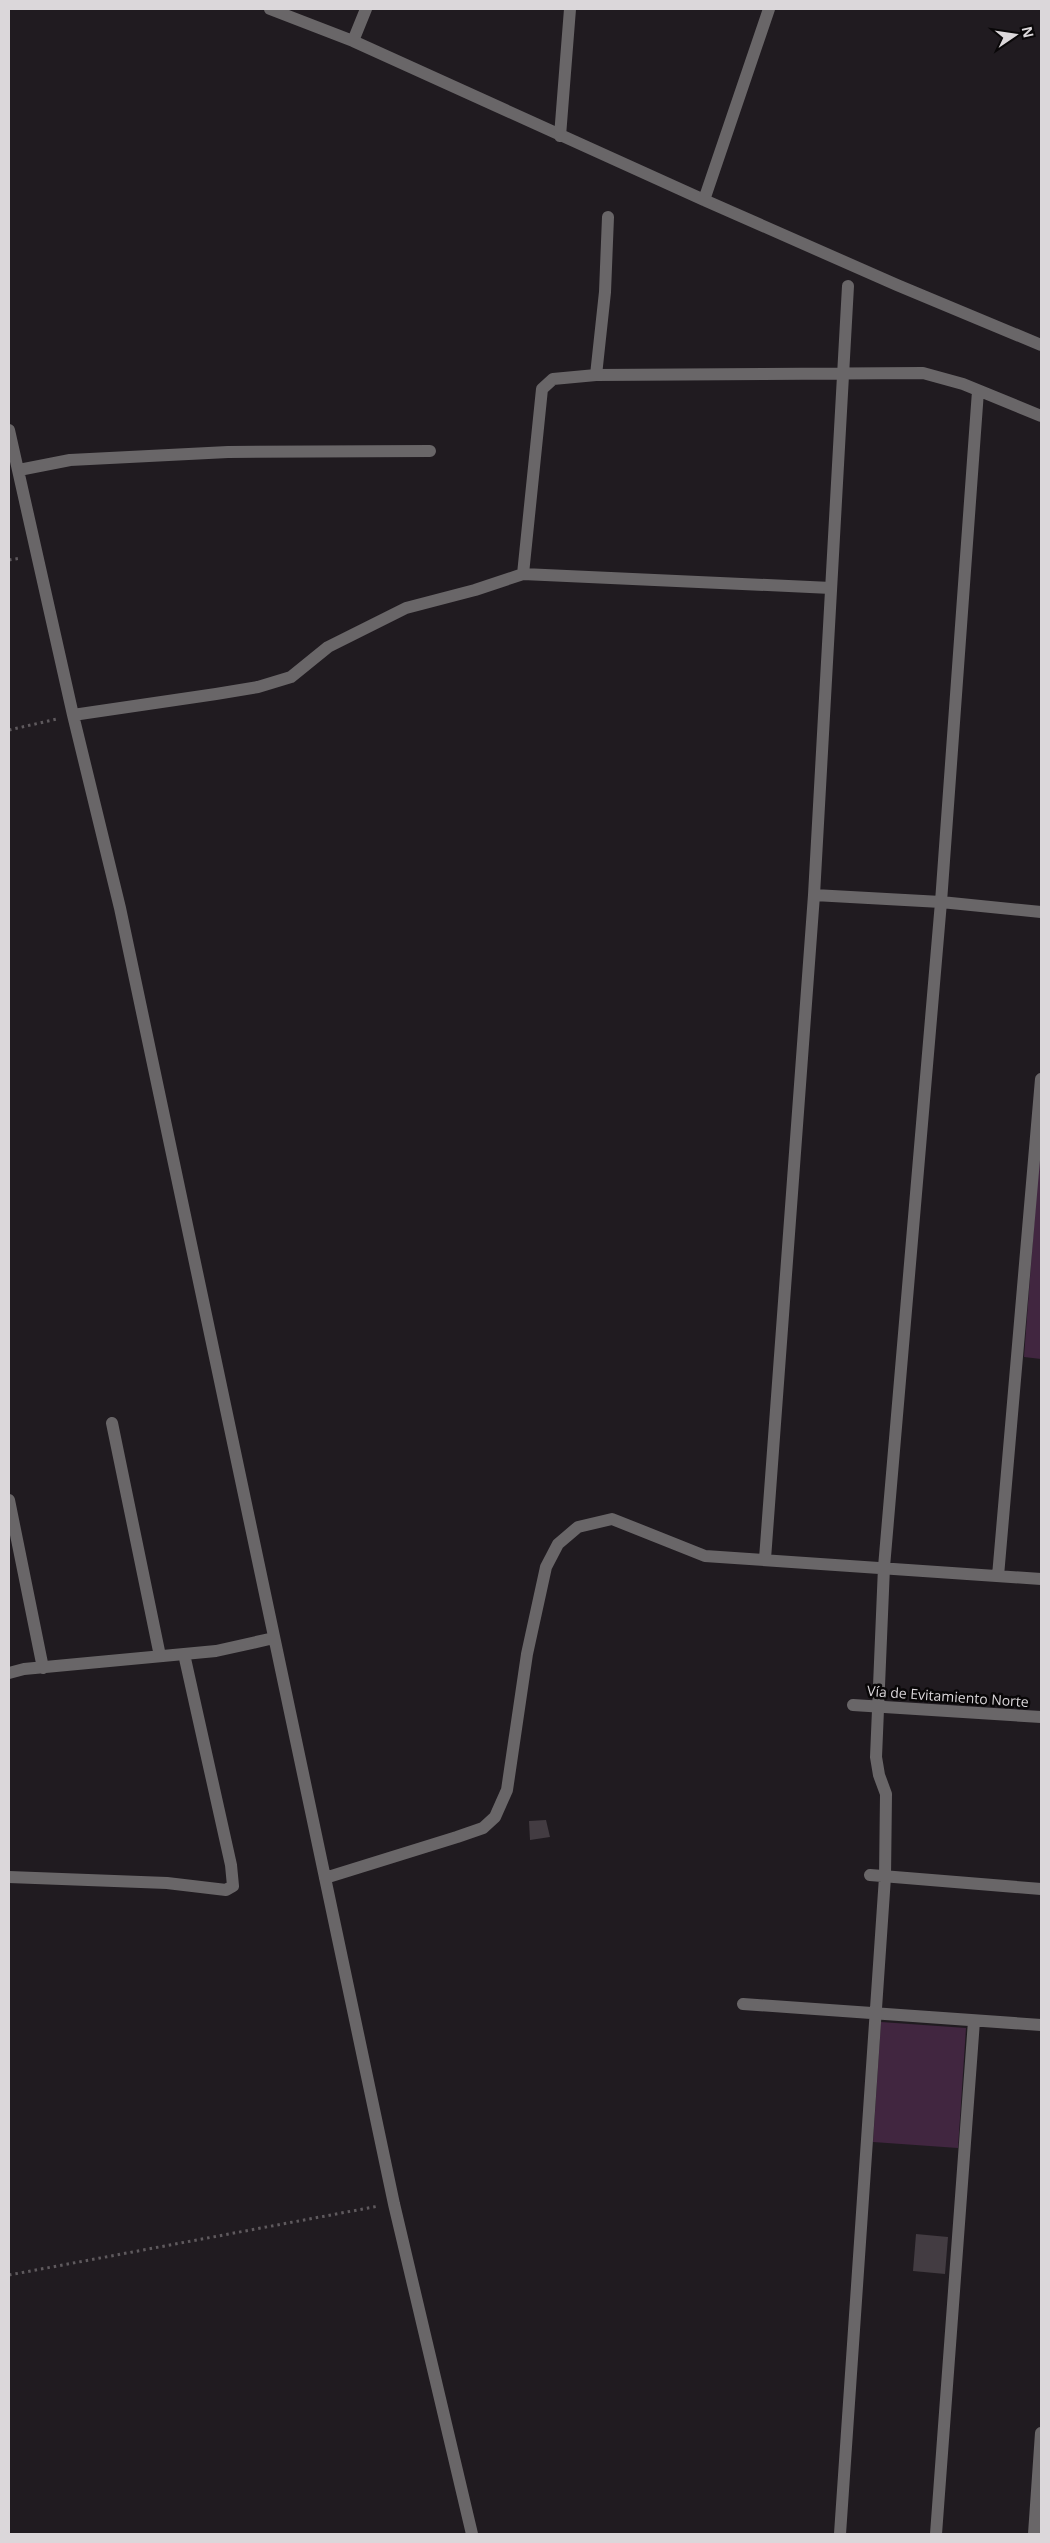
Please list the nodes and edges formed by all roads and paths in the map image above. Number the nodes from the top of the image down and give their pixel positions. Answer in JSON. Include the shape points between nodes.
{"nodes":[{"id":1,"x":271,"y":9,"type":"edge"},
{"id":2,"x":366,"y":9,"type":"edge"},
{"id":3,"x":570,"y":9,"type":"edge"},
{"id":4,"x":769,"y":9,"type":"edge"},
{"id":5,"x":354,"y":41,"type":"junction"},
{"id":6,"x":560,"y":136,"type":"junction"},
{"id":7,"x":704,"y":200,"type":"junction"},
{"id":8,"x":608,"y":217,"type":"dead end"},
{"id":9,"x":848,"y":286,"type":"dead end"},
{"id":10,"x":1041,"y":344,"type":"edge"},
{"id":11,"x":843,"y":373,"type":"junction"},
{"id":12,"x":596,"y":375,"type":"junction"},
{"id":13,"x":978,"y":391,"type":"junction"},
{"id":14,"x":1041,"y":416,"type":"edge"},
{"id":15,"x":9,"y":430,"type":"edge"},
{"id":16,"x":430,"y":451,"type":"dead end"},
{"id":17,"x":19,"y":470,"type":"junction"},
{"id":18,"x":522,"y":574,"type":"junction"},
{"id":19,"x":831,"y":588,"type":"junction"},
{"id":20,"x":72,"y":715,"type":"junction"},
{"id":21,"x":9,"y":730,"type":"edge"},
{"id":22,"x":814,"y":894,"type":"junction"},
{"id":23,"x":942,"y":902,"type":"junction"},
{"id":24,"x":1041,"y":912,"type":"edge"},
{"id":25,"x":1041,"y":1078,"type":"edge"},
{"id":26,"x":112,"y":1423,"type":"dead end"},
{"id":27,"x":9,"y":1500,"type":"edge"},
{"id":28,"x":765,"y":1559,"type":"junction"},
{"id":29,"x":884,"y":1568,"type":"junction"},
{"id":30,"x":998,"y":1576,"type":"junction"},
{"id":31,"x":1041,"y":1579,"type":"edge"},
{"id":32,"x":274,"y":1638,"type":"junction"},
{"id":33,"x":184,"y":1654,"type":"junction"},
{"id":34,"x":160,"y":1656,"type":"junction"},
{"id":35,"x":43,"y":1668,"type":"junction"},
{"id":36,"x":9,"y":1673,"type":"edge"},
{"id":37,"x":853,"y":1705,"type":"dead end"},
{"id":38,"x":878,"y":1707,"type":"junction"},
{"id":39,"x":1041,"y":1717,"type":"edge"},
{"id":40,"x":870,"y":1876,"type":"dead end"},
{"id":41,"x":9,"y":1877,"type":"edge"},
{"id":42,"x":885,"y":1877,"type":"junction"},
{"id":43,"x":325,"y":1878,"type":"junction"},
{"id":44,"x":1041,"y":1889,"type":"edge"},
{"id":45,"x":743,"y":2004,"type":"dead end"},
{"id":46,"x":875,"y":2015,"type":"junction"},
{"id":47,"x":974,"y":2021,"type":"junction"},
{"id":48,"x":1041,"y":2025,"type":"edge"},
{"id":49,"x":394,"y":2204,"type":"junction"},
{"id":50,"x":9,"y":2275,"type":"edge"},
{"id":51,"x":1041,"y":2433,"type":"edge"},
{"id":52,"x":472,"y":2534,"type":"edge"},
{"id":53,"x":840,"y":2534,"type":"edge"},
{"id":54,"x":936,"y":2534,"type":"edge"},
{"id":55,"x":1034,"y":2534,"type":"edge"}],
"edges":[{"from":1,"to":5,"type":"street"},
{"from":2,"to":5,"type":"street"},
{"from":3,"to":6,"type":"street"},
{"from":4,"to":7,"type":"street"},
{"from":5,"to":6,"type":"street"},
{"from":6,"to":7,"type":"street"},
{"from":7,"to":10,"type":"street"},
{"from":8,"to":12,"type":"street","via":[[605,292]]},
{"from":9,"to":11,"type":"street"},
{"from":11,"to":12,"type":"street"},
{"from":11,"to":13,"type":"street","via":[[923,373]]},
{"from":11,"to":19,"type":"street"},
{"from":12,"to":18,"type":"street","via":[[553,379],[542,389]]},
{"from":13,"to":14,"type":"street"},
{"from":13,"to":23,"type":"street"},
{"from":15,"to":17,"type":"street"},
{"from":16,"to":17,"type":"street","via":[[218,452],[70,460]]},
{"from":17,"to":20,"type":"street"},
{"from":18,"to":19,"type":"street"},
{"from":18,"to":20,"type":"street","via":[[406,608],[328,647],[290,677],[258,687]]},
{"from":19,"to":22,"type":"street"},
{"from":20,"to":21,"type":"path"},
{"from":20,"to":32,"type":"street","via":[[120,908]]},
{"from":22,"to":23,"type":"street"},
{"from":22,"to":28,"type":"street"},
{"from":23,"to":24,"type":"street"},
{"from":23,"to":29,"type":"street"},
{"from":25,"to":30,"type":"street"},
{"from":26,"to":34,"type":"street"},
{"from":27,"to":35,"type":"street"},
{"from":28,"to":29,"type":"street"},
{"from":28,"to":43,"type":"street","via":[[705,1556],[612,1519],[578,1527],[558,1544],[546,1567],[527,1654],[507,1790],[495,1817],[483,1828]]},
{"from":29,"to":30,"type":"street"},
{"from":29,"to":38,"type":"street"},
{"from":30,"to":31,"type":"street"},
{"from":32,"to":33,"type":"street","via":[[216,1651]]},
{"from":32,"to":43,"type":"street"},
{"from":33,"to":34,"type":"street"},
{"from":33,"to":41,"type":"street","via":[[231,1866],[232,1886],[226,1890],[167,1883]]},
{"from":34,"to":35,"type":"street"},
{"from":35,"to":36,"type":"street"},
{"from":37,"to":38,"type":"street","name":"Vía de Evitamiento Norte"},
{"from":38,"to":39,"type":"street","name":"Vía de Evitamiento Norte"},
{"from":38,"to":42,"type":"street","via":[[876,1757],[886,1794]]},
{"from":40,"to":42,"type":"street"},
{"from":42,"to":44,"type":"street"},
{"from":42,"to":46,"type":"street"},
{"from":43,"to":49,"type":"street"},
{"from":45,"to":46,"type":"street"},
{"from":46,"to":47,"type":"street"},
{"from":46,"to":53,"type":"street"},
{"from":47,"to":48,"type":"street"},
{"from":47,"to":54,"type":"street"},
{"from":49,"to":50,"type":"path"},
{"from":49,"to":52,"type":"street"},
{"from":51,"to":55,"type":"street"}]}
